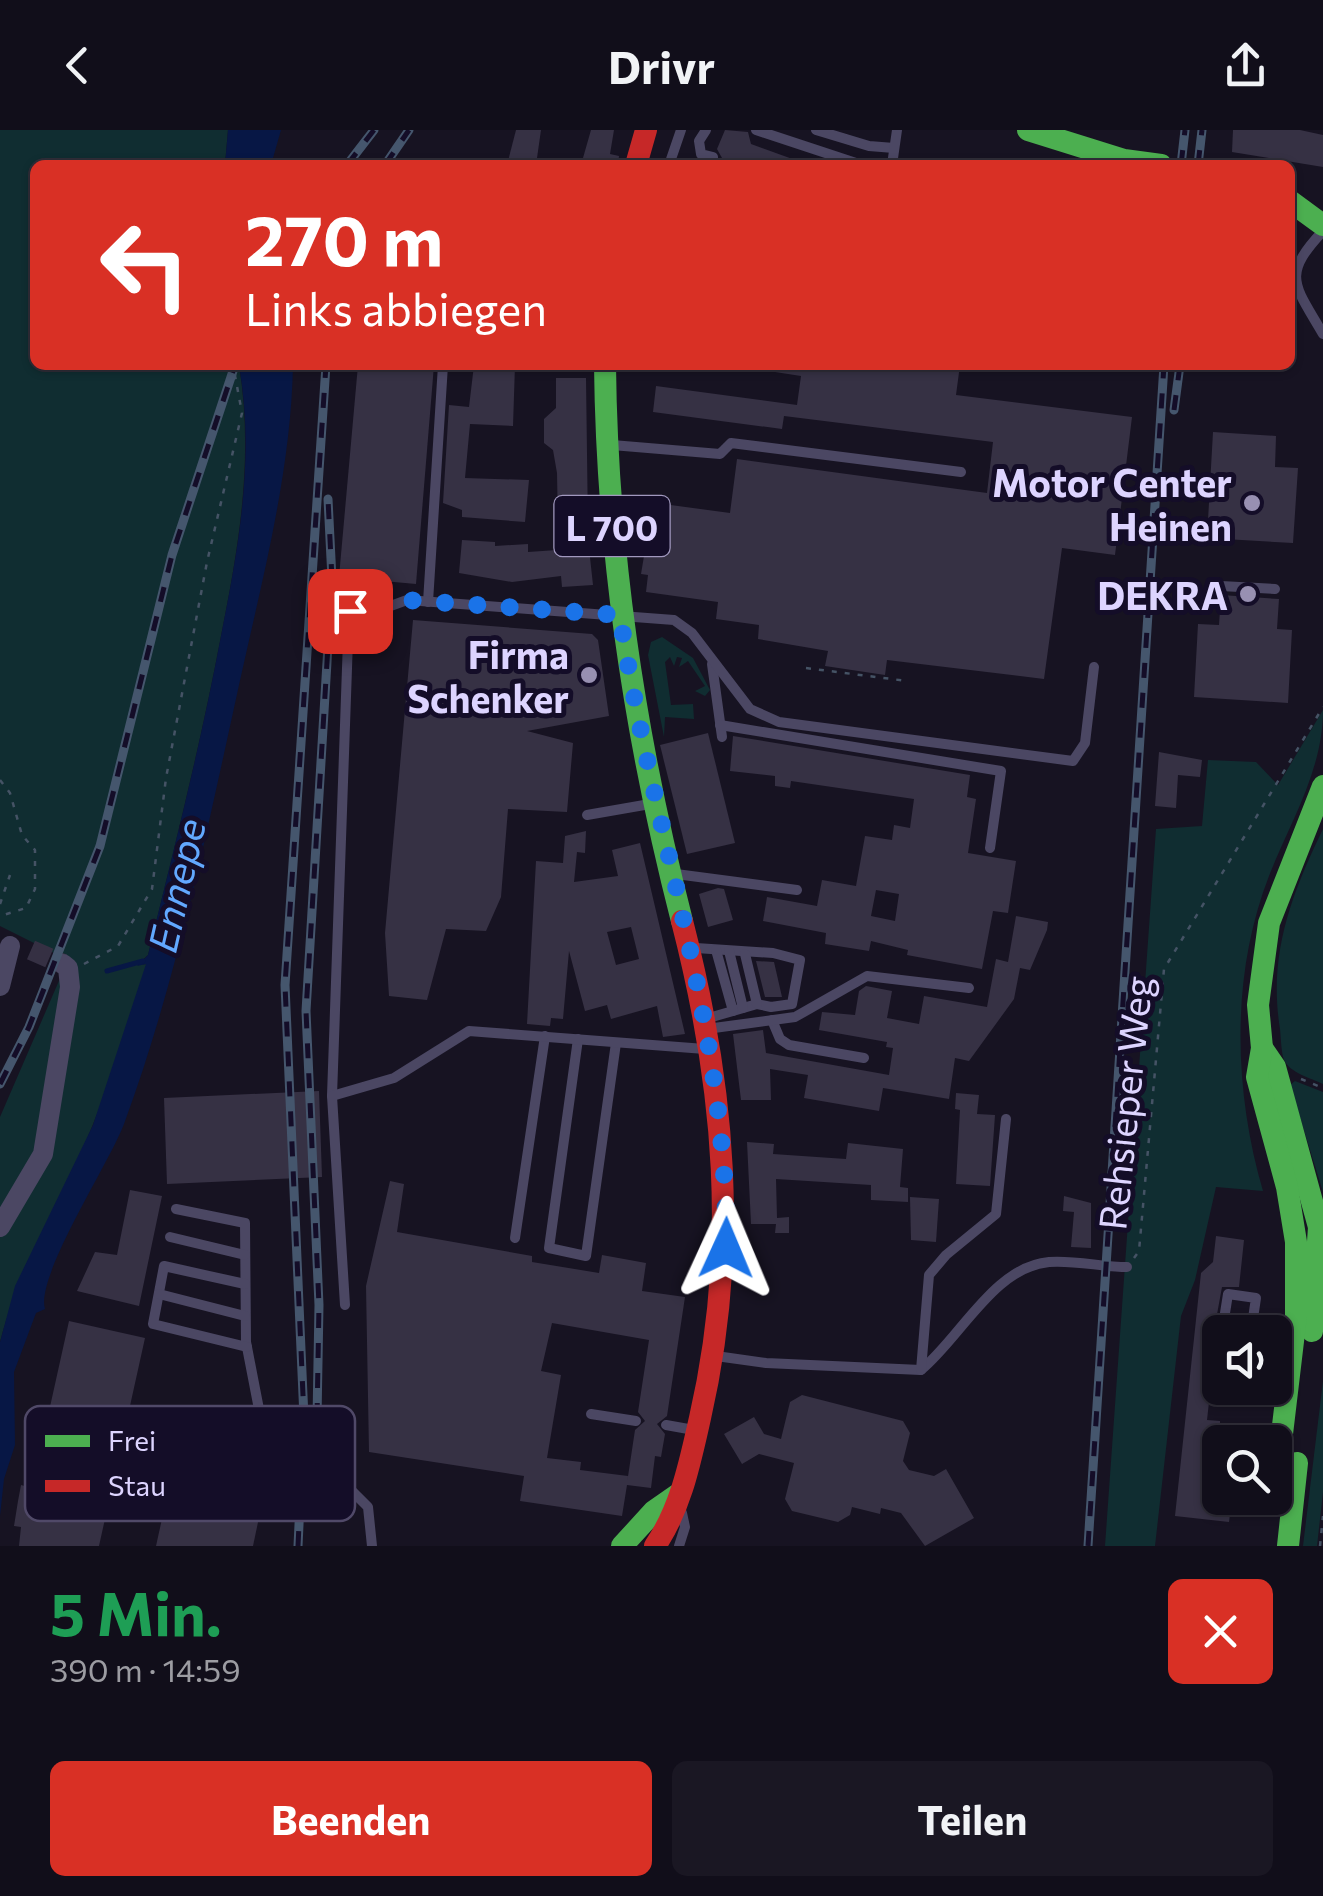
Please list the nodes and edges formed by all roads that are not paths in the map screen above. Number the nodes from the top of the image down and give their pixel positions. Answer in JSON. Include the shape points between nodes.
{"nodes":[{"id":1,"x":646,"y":130,"type":"edge"},
{"id":2,"x":682,"y":130,"type":"edge"},
{"id":3,"x":706,"y":130,"type":"edge"},
{"id":4,"x":756,"y":130,"type":"edge"},
{"id":5,"x":816,"y":130,"type":"edge"},
{"id":6,"x":897,"y":130,"type":"edge"},
{"id":7,"x":1028,"y":130,"type":"edge"},
{"id":8,"x":894,"y":148,"type":"junction"},
{"id":9,"x":713,"y":157,"type":"dead end"},
{"id":10,"x":637,"y":160,"type":"edge"},
{"id":11,"x":671,"y":160,"type":"edge"},
{"id":12,"x":847,"y":160,"type":"edge"},
{"id":13,"x":893,"y":160,"type":"edge"},
{"id":14,"x":1124,"y":160,"type":"edge"},
{"id":15,"x":1295,"y":205,"type":"edge"},
{"id":16,"x":1323,"y":228,"type":"edge"},
{"id":17,"x":1295,"y":269,"type":"edge"},
{"id":18,"x":1295,"y":276,"type":"edge"},
{"id":19,"x":1323,"y":334,"type":"edge"},
{"id":20,"x":444,"y":370,"type":"edge"},
{"id":21,"x":606,"y":370,"type":"edge"},
{"id":22,"x":606,"y":445,"type":"junction"},
{"id":23,"x":962,"y":472,"type":"dead end"},
{"id":24,"x":1221,"y":586,"type":"dead end"},
{"id":25,"x":1275,"y":588,"type":"dead end"},
{"id":26,"x":428,"y":602,"type":"junction"},
{"id":27,"x":620,"y":615,"type":"junction"},
{"id":28,"x":712,"y":663,"type":"junction"},
{"id":29,"x":1094,"y":667,"type":"dead end"},
{"id":30,"x":1323,"y":786,"type":"edge"},
{"id":31,"x":653,"y":804,"type":"junction"},
{"id":32,"x":587,"y":814,"type":"dead end"},
{"id":33,"x":990,"y":848,"type":"dead end"},
{"id":34,"x":670,"y":873,"type":"junction"},
{"id":35,"x":796,"y":890,"type":"dead end"},
{"id":36,"x":14,"y":946,"type":"edge"},
{"id":37,"x":689,"y":948,"type":"junction"},
{"id":38,"x":723,"y":951,"type":"junction"},
{"id":39,"x":745,"y":954,"type":"junction"},
{"id":40,"x":63,"y":964,"type":"dead end"},
{"id":41,"x":0,"y":986,"type":"edge"},
{"id":42,"x":969,"y":988,"type":"dead end"},
{"id":43,"x":757,"y":1004,"type":"junction"},
{"id":44,"x":738,"y":1009,"type":"junction"},
{"id":45,"x":772,"y":1020,"type":"junction"},
{"id":46,"x":708,"y":1032,"type":"junction"},
{"id":47,"x":545,"y":1036,"type":"junction"},
{"id":48,"x":578,"y":1039,"type":"junction"},
{"id":49,"x":616,"y":1043,"type":"junction"},
{"id":50,"x":864,"y":1058,"type":"dead end"},
{"id":51,"x":332,"y":1096,"type":"junction"},
{"id":52,"x":1006,"y":1120,"type":"dead end"},
{"id":53,"x":176,"y":1209,"type":"dead end"},
{"id":54,"x":0,"y":1227,"type":"edge"},
{"id":55,"x":1313,"y":1236,"type":"edge"},
{"id":56,"x":170,"y":1237,"type":"dead end"},
{"id":57,"x":515,"y":1238,"type":"dead end"},
{"id":58,"x":245,"y":1255,"type":"junction"},
{"id":59,"x":1127,"y":1268,"type":"road end"},
{"id":60,"x":245,"y":1284,"type":"junction"},
{"id":61,"x":159,"y":1294,"type":"junction"},
{"id":62,"x":345,"y":1305,"type":"dead end"},
{"id":63,"x":1225,"y":1315,"type":"edge"},
{"id":64,"x":1254,"y":1315,"type":"edge"},
{"id":65,"x":246,"y":1316,"type":"junction"},
{"id":66,"x":246,"y":1347,"type":"junction"},
{"id":67,"x":714,"y":1356,"type":"junction"},
{"id":68,"x":921,"y":1370,"type":"junction"},
{"id":69,"x":258,"y":1406,"type":"edge"},
{"id":70,"x":591,"y":1414,"type":"dead end"},
{"id":71,"x":636,"y":1421,"type":"dead end"},
{"id":72,"x":666,"y":1425,"type":"dead end"},
{"id":73,"x":1280,"y":1425,"type":"edge"},
{"id":74,"x":696,"y":1430,"type":"junction"},
{"id":75,"x":355,"y":1493,"type":"edge"},
{"id":76,"x":678,"y":1495,"type":"junction"},
{"id":77,"x":1273,"y":1515,"type":"edge"},
{"id":78,"x":624,"y":1545,"type":"edge"},
{"id":79,"x":372,"y":1546,"type":"edge"},
{"id":80,"x":655,"y":1546,"type":"edge"},
{"id":81,"x":679,"y":1546,"type":"edge"},
{"id":82,"x":1269,"y":1546,"type":"edge"},
{"id":83,"x":1288,"y":1546,"type":"edge"}],
"edges":[{"from":1,"to":10,"type":"main road"},
{"from":2,"to":11,"type":"lane"},
{"from":3,"to":9,"type":"lane","via":[[701,154]]},
{"from":4,"to":12,"type":"lane"},
{"from":5,"to":8,"type":"lane"},
{"from":6,"to":8,"type":"lane"},
{"from":7,"to":14,"type":"main road"},
{"from":8,"to":13,"type":"lane"},
{"from":15,"to":16,"type":"main road"},
{"from":16,"to":17,"type":"lane"},
{"from":18,"to":19,"type":"lane"},
{"from":20,"to":26,"type":"lane"},
{"from":21,"to":22,"type":"main road","number":"L 700"},
{"from":22,"to":23,"type":"lane","via":[[720,454],[731,443]]},
{"from":22,"to":27,"type":"main road","number":"L 700"},
{"from":24,"to":25,"type":"lane"},
{"from":26,"to":27,"type":"lane"},
{"from":26,"to":51,"type":"lane","via":[[350,611]]},
{"from":27,"to":28,"type":"lane","via":[[685,624]]},
{"from":27,"to":31,"type":"main road","number":"L 700"},
{"from":28,"to":29,"type":"lane","via":[[750,709],[779,722],[1073,760],[1085,743]]},
{"from":28,"to":33,"type":"lane","via":[[721,731],[1001,771]]},
{"from":30,"to":55,"type":"main road","via":[[1269,922],[1258,1004],[1262,1048],[1275,1067]]},
{"from":31,"to":32,"type":"lane"},
{"from":31,"to":34,"type":"main road","number":"L 700"},
{"from":34,"to":35,"type":"lane"},
{"from":34,"to":37,"type":"main road","number":"L 700"},
{"from":36,"to":41,"type":"street"},
{"from":37,"to":38,"type":"lane"},
{"from":37,"to":46,"type":"main road","number":"L 700"},
{"from":38,"to":39,"type":"lane"},
{"from":38,"to":44,"type":"lane"},
{"from":39,"to":43,"type":"lane"},
{"from":39,"to":43,"type":"lane","via":[[773,952],[800,960],[792,1004]]},
{"from":40,"to":54,"type":"street","via":[[70,986],[43,1154]]},
{"from":42,"to":45,"type":"lane","via":[[867,976],[814,1009]]},
{"from":43,"to":44,"type":"lane"},
{"from":44,"to":46,"type":"lane"},
{"from":45,"to":46,"type":"lane"},
{"from":45,"to":50,"type":"lane","via":[[789,1045]]},
{"from":46,"to":49,"type":"lane"},
{"from":46,"to":67,"type":"main road","number":"L 700","via":[[727,1189]]},
{"from":47,"to":48,"type":"lane"},
{"from":47,"to":51,"type":"lane","via":[[469,1031],[394,1078]]},
{"from":47,"to":57,"type":"lane"},
{"from":48,"to":49,"type":"lane"},
{"from":48,"to":49,"type":"lane","via":[[549,1248],[586,1256]]},
{"from":51,"to":62,"type":"lane"},
{"from":52,"to":68,"type":"lane","via":[[996,1214],[930,1275]]},
{"from":53,"to":58,"type":"lane","via":[[244,1223]]},
{"from":55,"to":73,"type":"main road","via":[[1286,1339]]},
{"from":55,"to":83,"type":"main road"},
{"from":56,"to":58,"type":"lane"},
{"from":58,"to":60,"type":"lane"},
{"from":59,"to":68,"type":"lane","name":"Rehsieper Weg","via":[[1048,1262],[1020,1270]]},
{"from":60,"to":61,"type":"lane","via":[[164,1266]]},
{"from":60,"to":65,"type":"lane"},
{"from":61,"to":65,"type":"lane"},
{"from":61,"to":66,"type":"lane","via":[[153,1324]]},
{"from":63,"to":64,"type":"lane","via":[[1228,1294],[1256,1298]]},
{"from":65,"to":66,"type":"lane"},
{"from":66,"to":69,"type":"lane"},
{"from":67,"to":68,"type":"lane"},
{"from":67,"to":74,"type":"main road","number":"L 700"},
{"from":70,"to":71,"type":"lane"},
{"from":72,"to":74,"type":"lane"},
{"from":74,"to":76,"type":"main road","number":"L 700"},
{"from":75,"to":79,"type":"lane","via":[[368,1507]]},
{"from":76,"to":78,"type":"main road"},
{"from":76,"to":80,"type":"main road","number":"L 700"},
{"from":76,"to":81,"type":"lane","via":[[685,1526]]},
{"from":77,"to":82,"type":"main road"}]}
